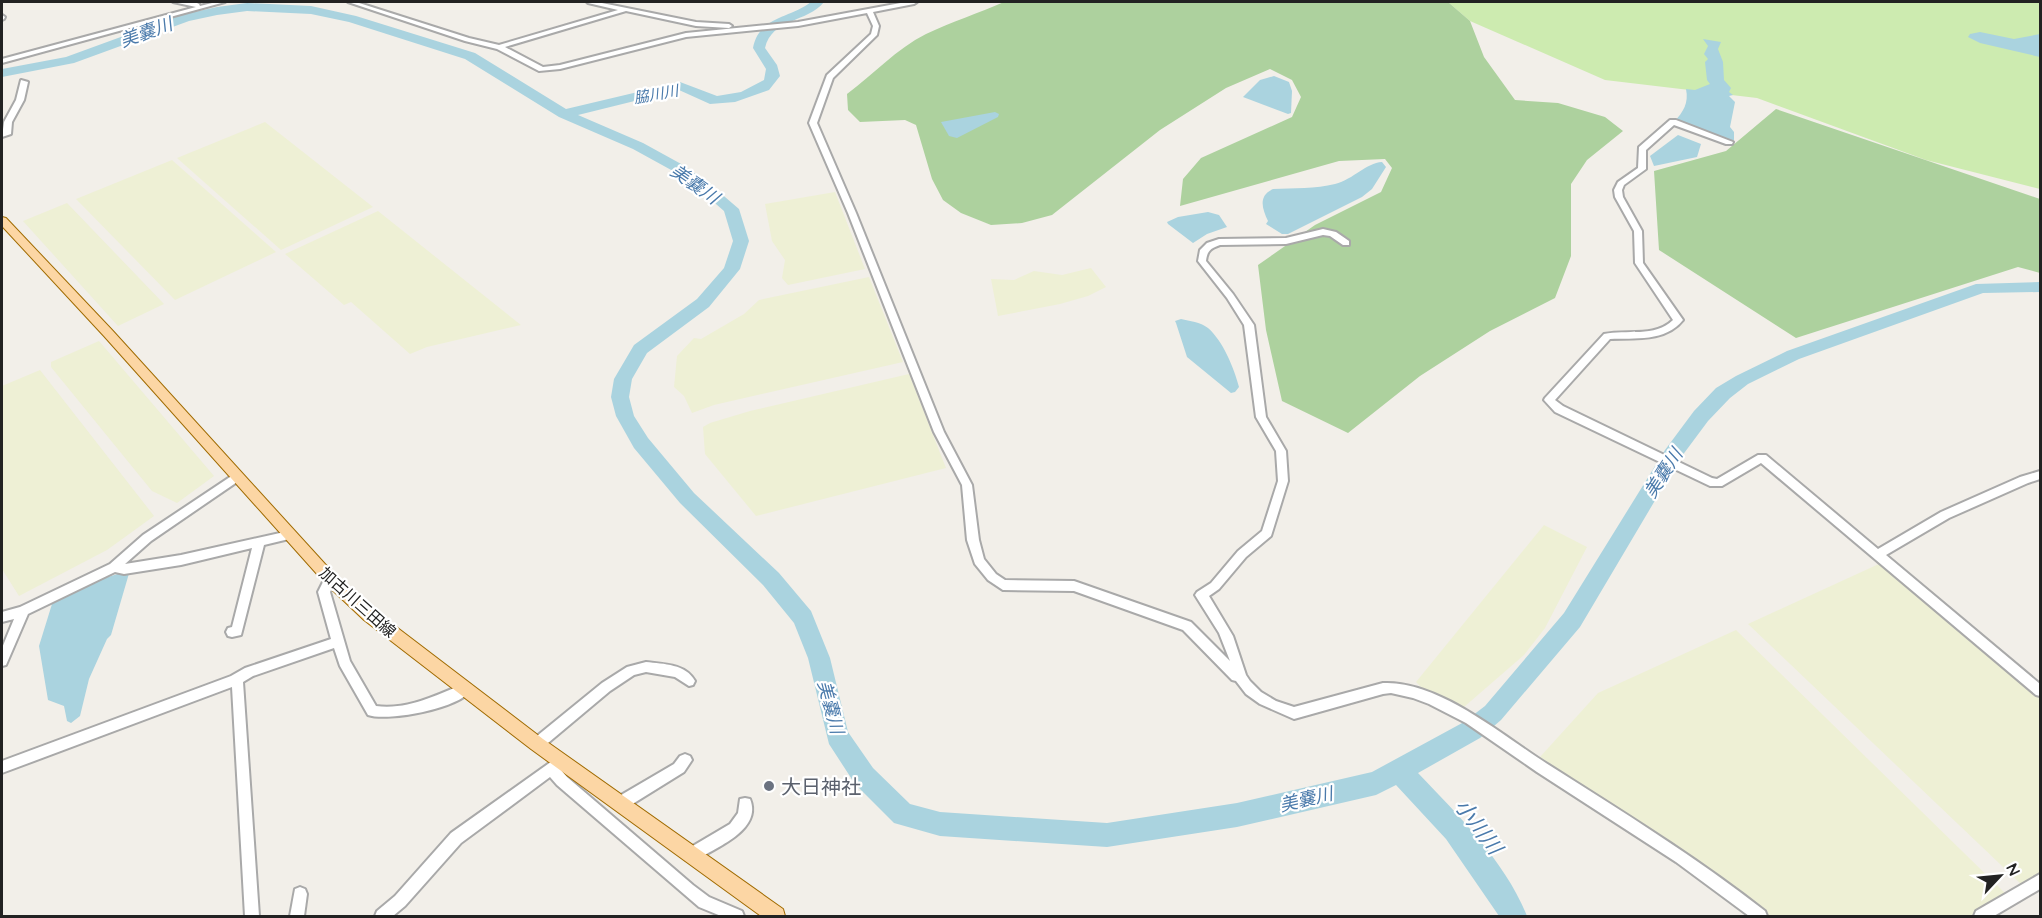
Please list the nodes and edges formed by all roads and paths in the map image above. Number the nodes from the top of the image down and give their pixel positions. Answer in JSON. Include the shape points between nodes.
{"nodes":[{"id":1,"x":176,"y":2,"type":"edge"},
{"id":2,"x":222,"y":2,"type":"edge"},
{"id":3,"x":351,"y":2,"type":"edge"},
{"id":4,"x":590,"y":2,"type":"edge"},
{"id":5,"x":914,"y":2,"type":"edge"},
{"id":6,"x":200,"y":6,"type":"junction"},
{"id":7,"x":625,"y":10,"type":"junction"},
{"id":8,"x":869,"y":11,"type":"junction"},
{"id":9,"x":744,"y":28,"type":"junction"},
{"id":10,"x":499,"y":47,"type":"junction"},
{"id":11,"x":2,"y":61,"type":"edge"},
{"id":12,"x":24,"y":82,"type":"dead end"},
{"id":13,"x":2,"y":135,"type":"edge"},
{"id":14,"x":1729,"y":142,"type":"dead end"},
{"id":15,"x":3,"y":224,"type":"edge"},
{"id":16,"x":1346,"y":243,"type":"dead end"},
{"id":17,"x":2040,"y":475,"type":"edge"},
{"id":18,"x":236,"y":477,"type":"junction"},
{"id":19,"x":289,"y":535,"type":"junction"},
{"id":20,"x":259,"y":543,"type":"junction"},
{"id":21,"x":1877,"y":555,"type":"junction"},
{"id":22,"x":114,"y":567,"type":"junction"},
{"id":23,"x":330,"y":579,"type":"junction"},
{"id":24,"x":23,"y":611,"type":"junction"},
{"id":25,"x":2,"y":617,"type":"edge"},
{"id":26,"x":232,"y":632,"type":"dead end"},
{"id":27,"x":338,"y":642,"type":"junction"},
{"id":28,"x":2,"y":661,"type":"edge"},
{"id":29,"x":1240,"y":676,"type":"junction"},
{"id":30,"x":235,"y":680,"type":"junction"},
{"id":31,"x":689,"y":681,"type":"dead end"},
{"id":32,"x":466,"y":690,"type":"junction"},
{"id":33,"x":2040,"y":691,"type":"edge"},
{"id":34,"x":537,"y":744,"type":"junction"},
{"id":35,"x":685,"y":760,"type":"dead end"},
{"id":36,"x":556,"y":764,"type":"junction"},
{"id":37,"x":2,"y":767,"type":"edge"},
{"id":38,"x":621,"y":804,"type":"junction"},
{"id":39,"x":745,"y":804,"type":"dead end"},
{"id":40,"x":691,"y":855,"type":"junction"},
{"id":41,"x":2040,"y":881,"type":"edge"},
{"id":42,"x":300,"y":894,"type":"dead end"},
{"id":43,"x":252,"y":916,"type":"edge"},
{"id":44,"x":297,"y":916,"type":"edge"},
{"id":45,"x":382,"y":916,"type":"edge"},
{"id":46,"x":737,"y":916,"type":"edge"},
{"id":47,"x":776,"y":916,"type":"edge"},
{"id":48,"x":1760,"y":916,"type":"edge"},
{"id":49,"x":1981,"y":916,"type":"edge"}],
"edges":[{"from":1,"to":6,"type":"street"},
{"from":2,"to":6,"type":"street"},
{"from":3,"to":10,"type":"street"},
{"from":4,"to":7,"type":"street"},
{"from":5,"to":8,"type":"street"},
{"from":6,"to":11,"type":"street"},
{"from":7,"to":9,"type":"street","via":[[696,24]]},
{"from":7,"to":10,"type":"street"},
{"from":8,"to":9,"type":"street","via":[[790,25]]},
{"from":8,"to":29,"type":"street","via":[[876,26],[874,35],[830,77],[813,123],[939,432],[967,485],[979,561],[1003,585],[1074,586],[1187,626]]},
{"from":9,"to":10,"type":"street","via":[[686,35],[542,69]]},
{"from":12,"to":13,"type":"street","via":[[7,134]]},
{"from":14,"to":21,"type":"street","via":[[1673,122],[1642,149],[1642,169],[1626,177],[1617,192],[1638,229],[1639,263],[1678,320],[1664,331],[1607,336],[1549,400],[1559,409],[1710,482],[1718,483],[1762,458]]},
{"from":15,"to":18,"type":"main road","name":"加古川三田線","via":[[108,333]]},
{"from":16,"to":29,"type":"street","via":[[1323,232],[1286,241],[1219,242],[1203,252],[1202,261],[1249,325],[1262,417],[1281,451],[1283,481],[1267,533],[1202,595],[1233,650]]},
{"from":17,"to":21,"type":"street","via":[[1945,515]]},
{"from":18,"to":19,"type":"main road","name":"加古川三田線"},
{"from":18,"to":22,"type":"street","via":[[147,537]]},
{"from":19,"to":20,"type":"street"},
{"from":19,"to":23,"type":"main road","name":"加古川三田線"},
{"from":20,"to":22,"type":"street","via":[[181,560]]},
{"from":20,"to":26,"type":"street","via":[[237,631]]},
{"from":21,"to":33,"type":"street"},
{"from":22,"to":24,"type":"street"},
{"from":23,"to":27,"type":"street","via":[[324,592]]},
{"from":23,"to":32,"type":"main road","name":"加古川三田線","via":[[369,615]]},
{"from":24,"to":25,"type":"street"},
{"from":24,"to":28,"type":"street"},
{"from":27,"to":30,"type":"street"},
{"from":27,"to":32,"type":"street","via":[[344,662],[372,711],[384,714],[408,709]]},
{"from":29,"to":48,"type":"street","via":[[1256,694],[1279,709],[1294,713],[1388,688],[1418,694],[1464,714],[1692,865]]},
{"from":30,"to":37,"type":"street"},
{"from":30,"to":43,"type":"street"},
{"from":31,"to":34,"type":"street","via":[[678,672],[646,667],[631,671]]},
{"from":32,"to":34,"type":"main road","name":"加古川三田線"},
{"from":34,"to":36,"type":"main road","name":"加古川三田線"},
{"from":35,"to":38,"type":"street","via":[[679,768]]},
{"from":36,"to":38,"type":"main road","name":"加古川三田線"},
{"from":36,"to":45,"type":"street","via":[[456,838]]},
{"from":36,"to":46,"type":"street","via":[[562,781],[688,890]]},
{"from":38,"to":40,"type":"main road","name":"加古川三田線"},
{"from":39,"to":40,"type":"street","via":[[747,812],[742,822]]},
{"from":40,"to":47,"type":"main road","name":"加古川三田線"},
{"from":41,"to":49,"type":"street"},
{"from":42,"to":44,"type":"street"}]}
